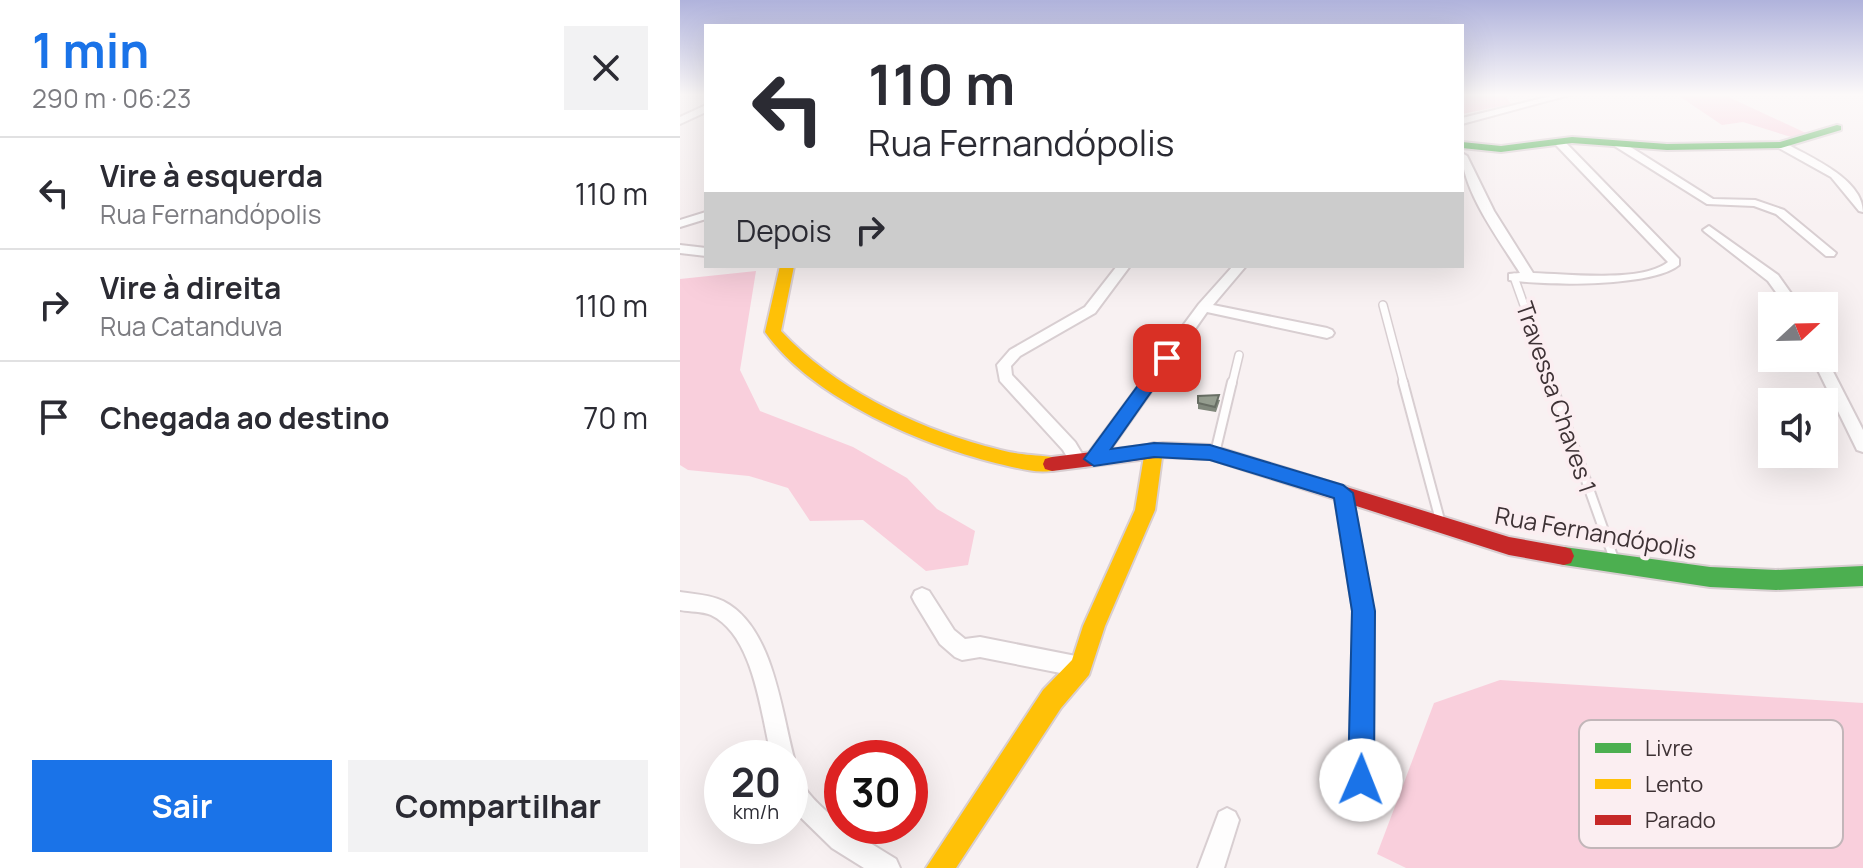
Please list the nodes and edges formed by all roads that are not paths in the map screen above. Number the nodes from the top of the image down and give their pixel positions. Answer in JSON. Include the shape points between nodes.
{"nodes":[{"id":1,"x":1816,"y":135,"type":"edge"},
{"id":2,"x":1560,"y":143,"type":"junction"},
{"id":3,"x":1617,"y":143,"type":"junction"},
{"id":4,"x":1464,"y":145,"type":"edge"},
{"id":5,"x":1781,"y":145,"type":"junction"},
{"id":6,"x":1464,"y":160,"type":"edge"},
{"id":7,"x":1764,"y":205,"type":"junction"},
{"id":8,"x":1863,"y":209,"type":"edge"},
{"id":9,"x":1790,"y":213,"type":"dead end"},
{"id":10,"x":704,"y":216,"type":"edge"},
{"id":11,"x":680,"y":224,"type":"edge"},
{"id":12,"x":1709,"y":230,"type":"dead end"},
{"id":13,"x":680,"y":249,"type":"edge"},
{"id":14,"x":704,"y":252,"type":"edge"},
{"id":15,"x":1830,"y":253,"type":"dead end"},
{"id":16,"x":787,"y":268,"type":"edge"},
{"id":17,"x":1122,"y":268,"type":"edge"},
{"id":18,"x":1238,"y":268,"type":"edge"},
{"id":19,"x":1514,"y":277,"type":"joint"},
{"id":20,"x":1529,"y":277,"type":"junction"},
{"id":21,"x":1783,"y":292,"type":"edge"},
{"id":22,"x":1383,"y":305,"type":"dead end"},
{"id":23,"x":1204,"y":307,"type":"junction"},
{"id":24,"x":1327,"y":333,"type":"dead end"},
{"id":25,"x":1239,"y":355,"type":"dead end"},
{"id":26,"x":1826,"y":372,"type":"edge"},
{"id":27,"x":1863,"y":446,"type":"edge"},
{"id":28,"x":1154,"y":450,"type":"junction"},
{"id":29,"x":1215,"y":454,"type":"junction"},
{"id":30,"x":1086,"y":460,"type":"junction"},
{"id":31,"x":1343,"y":493,"type":"junction"},
{"id":32,"x":1441,"y":523,"type":"junction"},
{"id":33,"x":1615,"y":563,"type":"junction"},
{"id":34,"x":1863,"y":576,"type":"edge"},
{"id":35,"x":922,"y":597,"type":"dead end"},
{"id":36,"x":680,"y":601,"type":"edge"},
{"id":37,"x":1081,"y":667,"type":"junction"},
{"id":38,"x":778,"y":740,"type":"edge"},
{"id":39,"x":1361,"y":780,"type":"dead end"},
{"id":40,"x":808,"y":808,"type":"edge"},
{"id":41,"x":1227,"y":820,"type":"dead end"},
{"id":42,"x":887,"y":868,"type":"edge"},
{"id":43,"x":940,"y":868,"type":"edge"},
{"id":44,"x":1211,"y":868,"type":"edge"}],
"edges":[{"from":1,"to":5,"type":"street"},
{"from":2,"to":3,"type":"street"},
{"from":2,"to":4,"type":"street","via":[[1501,149]]},
{"from":2,"to":20,"type":"street","via":[[1675,262],[1671,271],[1633,279]]},
{"from":3,"to":5,"type":"street"},
{"from":3,"to":7,"type":"street","via":[[1711,202]]},
{"from":5,"to":8,"type":"street","via":[[1835,175]]},
{"from":6,"to":20,"type":"street"},
{"from":7,"to":9,"type":"street"},
{"from":7,"to":15,"type":"street"},
{"from":10,"to":11,"type":"street"},
{"from":12,"to":21,"type":"street","via":[[1773,278]]},
{"from":13,"to":14,"type":"street"},
{"from":16,"to":30,"type":"street","name":"Rua Fernandópolis","via":[[775,341],[841,388],[977,452],[1021,464]]},
{"from":17,"to":30,"type":"street","via":[[1090,310],[1015,353],[1004,365],[1005,377]]},
{"from":18,"to":23,"type":"street"},
{"from":19,"to":20,"type":"street"},
{"from":19,"to":33,"type":"lane","name":"Travessa Chaves 1"},
{"from":22,"to":32,"type":"lane"},
{"from":23,"to":24,"type":"street"},
{"from":23,"to":30,"type":"street"},
{"from":25,"to":29,"type":"lane"},
{"from":26,"to":27,"type":"street"},
{"from":28,"to":29,"type":"street","name":"Rua Fernandópolis"},
{"from":28,"to":30,"type":"street","name":"Rua Fernandópolis"},
{"from":28,"to":37,"type":"street","via":[[1145,510]]},
{"from":29,"to":31,"type":"street","name":"Rua Fernandópolis"},
{"from":31,"to":32,"type":"street","name":"Rua Fernandópolis"},
{"from":31,"to":39,"type":"street","via":[[1363,611]]},
{"from":32,"to":33,"type":"street","name":"Rua Fernandópolis","via":[[1512,547]]},
{"from":33,"to":34,"type":"street","name":"Rua Fernandópolis","via":[[1687,575]]},
{"from":35,"to":37,"type":"street","via":[[947,637],[962,650],[980,647]]},
{"from":36,"to":38,"type":"street","via":[[718,608],[747,634],[762,666]]},
{"from":37,"to":43,"type":"street","via":[[1052,699]]},
{"from":40,"to":42,"type":"street","via":[[841,839]]},
{"from":41,"to":44,"type":"street"}]}
